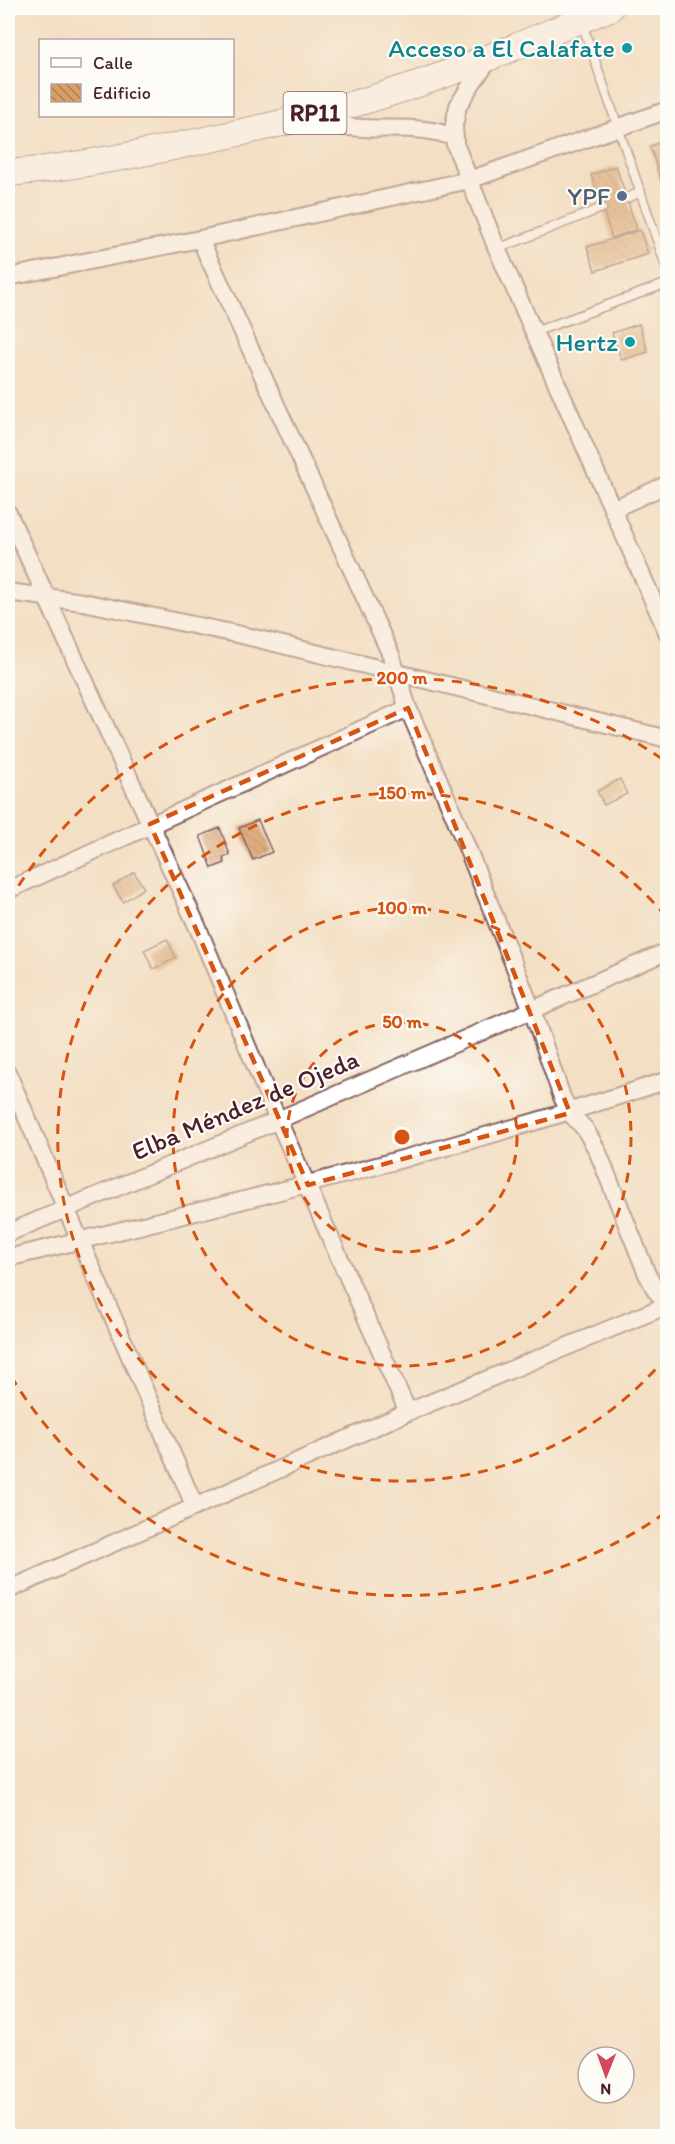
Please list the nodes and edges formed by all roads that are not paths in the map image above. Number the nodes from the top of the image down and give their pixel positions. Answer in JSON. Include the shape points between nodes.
{"nodes":[{"id":1,"x":610,"y":8,"type":"edge"},
{"id":2,"x":581,"y":20,"type":"junction"},
{"id":3,"x":493,"y":56,"type":"junction"},
{"id":4,"x":668,"y":110,"type":"edge"},
{"id":5,"x":291,"y":120,"type":"junction"},
{"id":6,"x":619,"y":127,"type":"junction"},
{"id":7,"x":455,"y":138,"type":"junction"},
{"id":8,"x":8,"y":172,"type":"edge"},
{"id":9,"x":469,"y":180,"type":"junction"},
{"id":10,"x":641,"y":192,"type":"junction"},
{"id":11,"x":627,"y":198,"type":"dead end"},
{"id":12,"x":602,"y":208,"type":"dead end"},
{"id":13,"x":200,"y":239,"type":"junction"},
{"id":14,"x":668,"y":241,"type":"edge"},
{"id":15,"x":658,"y":244,"type":"junction"},
{"id":16,"x":497,"y":249,"type":"junction"},
{"id":17,"x":668,"y":272,"type":"edge"},
{"id":18,"x":8,"y":277,"type":"edge"},
{"id":19,"x":668,"y":283,"type":"edge"},
{"id":20,"x":534,"y":332,"type":"junction"},
{"id":21,"x":668,"y":484,"type":"edge"},
{"id":22,"x":613,"y":509,"type":"junction"},
{"id":23,"x":8,"y":513,"type":"edge"},
{"id":24,"x":8,"y":592,"type":"edge"},
{"id":25,"x":45,"y":597,"type":"junction"},
{"id":26,"x":668,"y":634,"type":"edge"},
{"id":27,"x":398,"y":673,"type":"junction"},
{"id":28,"x":408,"y":708,"type":"junction"},
{"id":29,"x":668,"y":739,"type":"edge"},
{"id":30,"x":150,"y":824,"type":"junction"},
{"id":31,"x":8,"y":890,"type":"edge"},
{"id":32,"x":668,"y":951,"type":"edge"},
{"id":33,"x":532,"y":1010,"type":"junction"},
{"id":34,"x":8,"y":1074,"type":"edge"},
{"id":35,"x":668,"y":1080,"type":"edge"},
{"id":36,"x":570,"y":1113,"type":"junction"},
{"id":37,"x":278,"y":1120,"type":"junction"},
{"id":38,"x":308,"y":1185,"type":"junction"},
{"id":39,"x":66,"y":1208,"type":"junction"},
{"id":40,"x":8,"y":1233,"type":"edge"},
{"id":41,"x":80,"y":1240,"type":"junction"},
{"id":42,"x":8,"y":1258,"type":"edge"},
{"id":43,"x":668,"y":1305,"type":"edge"},
{"id":44,"x":408,"y":1412,"type":"junction"},
{"id":45,"x":195,"y":1507,"type":"junction"},
{"id":46,"x":8,"y":1590,"type":"edge"}],
"edges":[{"from":1,"to":2,"type":"main road","number":"RP11"},
{"from":2,"to":3,"type":"main road","number":"RP11"},
{"from":2,"to":6,"type":"lane"},
{"from":3,"to":5,"type":"main road","number":"RP11","via":[[429,80]]},
{"from":3,"to":7,"type":"street","via":[[458,106]]},
{"from":4,"to":6,"type":"street"},
{"from":5,"to":7,"type":"street","via":[[439,131]]},
{"from":5,"to":8,"type":"main road","number":"RP11","via":[[148,153]]},
{"from":6,"to":9,"type":"street"},
{"from":6,"to":10,"type":"lane"},
{"from":7,"to":9,"type":"street"},
{"from":9,"to":13,"type":"street"},
{"from":9,"to":16,"type":"street"},
{"from":10,"to":11,"type":"lane"},
{"from":10,"to":15,"type":"lane"},
{"from":12,"to":16,"type":"lane"},
{"from":13,"to":18,"type":"street"},
{"from":13,"to":27,"type":"street"},
{"from":14,"to":15,"type":"lane"},
{"from":15,"to":17,"type":"lane"},
{"from":16,"to":20,"type":"street"},
{"from":19,"to":20,"type":"lane"},
{"from":20,"to":22,"type":"street"},
{"from":21,"to":22,"type":"street"},
{"from":22,"to":26,"type":"street"},
{"from":23,"to":25,"type":"street"},
{"from":24,"to":25,"type":"street"},
{"from":25,"to":27,"type":"street","via":[[246,636]]},
{"from":25,"to":30,"type":"street"},
{"from":27,"to":28,"type":"street"},
{"from":27,"to":29,"type":"street"},
{"from":28,"to":30,"type":"street"},
{"from":28,"to":33,"type":"street"},
{"from":30,"to":31,"type":"street"},
{"from":30,"to":37,"type":"street"},
{"from":32,"to":33,"type":"street","name":"Elba Méndez de Ojeda"},
{"from":33,"to":36,"type":"street"},
{"from":33,"to":37,"type":"street","name":"Elba Méndez de Ojeda"},
{"from":34,"to":39,"type":"street"},
{"from":35,"to":36,"type":"street"},
{"from":36,"to":38,"type":"street"},
{"from":36,"to":43,"type":"street","via":[[597,1150],[647,1274]]},
{"from":37,"to":38,"type":"street"},
{"from":37,"to":39,"type":"street","name":"Elba Méndez de Ojeda"},
{"from":38,"to":41,"type":"street"},
{"from":38,"to":44,"type":"street"},
{"from":39,"to":40,"type":"street","name":"Elba Méndez de Ojeda"},
{"from":39,"to":41,"type":"street"},
{"from":41,"to":42,"type":"street"},
{"from":41,"to":45,"type":"street"},
{"from":43,"to":44,"type":"street"},
{"from":44,"to":45,"type":"street"},
{"from":45,"to":46,"type":"street"}]}
